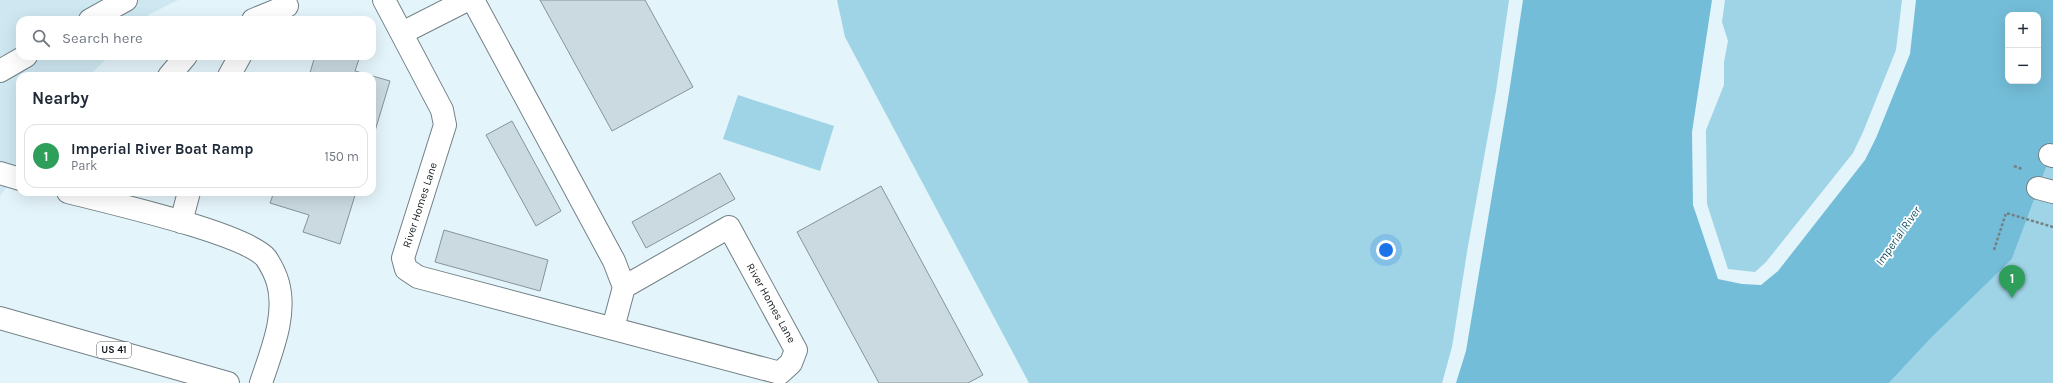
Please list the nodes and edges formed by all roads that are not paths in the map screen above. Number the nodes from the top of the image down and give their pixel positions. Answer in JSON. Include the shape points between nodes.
{"nodes":[{"id":1,"x":126,"y":0,"type":"edge"},
{"id":2,"x":384,"y":0,"type":"edge"},
{"id":3,"x":468,"y":0,"type":"edge"},
{"id":4,"x":473,"y":0,"type":"edge"},
{"id":5,"x":287,"y":9,"type":"edge"},
{"id":6,"x":97,"y":16,"type":"edge"},
{"id":7,"x":266,"y":16,"type":"edge"},
{"id":8,"x":402,"y":33,"type":"junction"},
{"id":9,"x":19,"y":60,"type":"edge"},
{"id":10,"x":183,"y":60,"type":"edge"},
{"id":11,"x":238,"y":60,"type":"edge"},
{"id":12,"x":0,"y":71,"type":"edge"},
{"id":13,"x":172,"y":72,"type":"edge"},
{"id":14,"x":231,"y":72,"type":"edge"},
{"id":15,"x":0,"y":173,"type":"edge"},
{"id":16,"x":16,"y":178,"type":"edge"},
{"id":17,"x":97,"y":196,"type":"edge"},
{"id":18,"x":188,"y":196,"type":"edge"},
{"id":19,"x":112,"y":198,"type":"edge"},
{"id":20,"x":181,"y":222,"type":"junction"},
{"id":21,"x":624,"y":287,"type":"junction"},
{"id":22,"x":0,"y":318,"type":"edge"},
{"id":23,"x":612,"y":328,"type":"junction"},
{"id":24,"x":228,"y":383,"type":"edge"},
{"id":25,"x":261,"y":383,"type":"edge"}],
"edges":[{"from":1,"to":6,"type":"street"},
{"from":2,"to":8,"type":"street","name":"River Homes Lane"},
{"from":3,"to":8,"type":"street"},
{"from":4,"to":21,"type":"street","via":[[614,261]]},
{"from":5,"to":7,"type":"street"},
{"from":8,"to":23,"type":"street","name":"River Homes Lane","via":[[442,110],[445,125],[403,258],[406,269],[418,277]]},
{"from":9,"to":12,"type":"street"},
{"from":10,"to":13,"type":"street"},
{"from":11,"to":14,"type":"street"},
{"from":15,"to":16,"type":"street"},
{"from":17,"to":19,"type":"street"},
{"from":18,"to":20,"type":"street"},
{"from":19,"to":20,"type":"street"},
{"from":20,"to":25,"type":"street","via":[[242,243],[265,258],[278,282],[281,317]]},
{"from":21,"to":23,"type":"street"},
{"from":21,"to":23,"type":"street","name":"River Homes Lane","via":[[729,227],[796,350],[791,363],[780,372]]},
{"from":22,"to":24,"type":"street","number":"US 41"}]}
